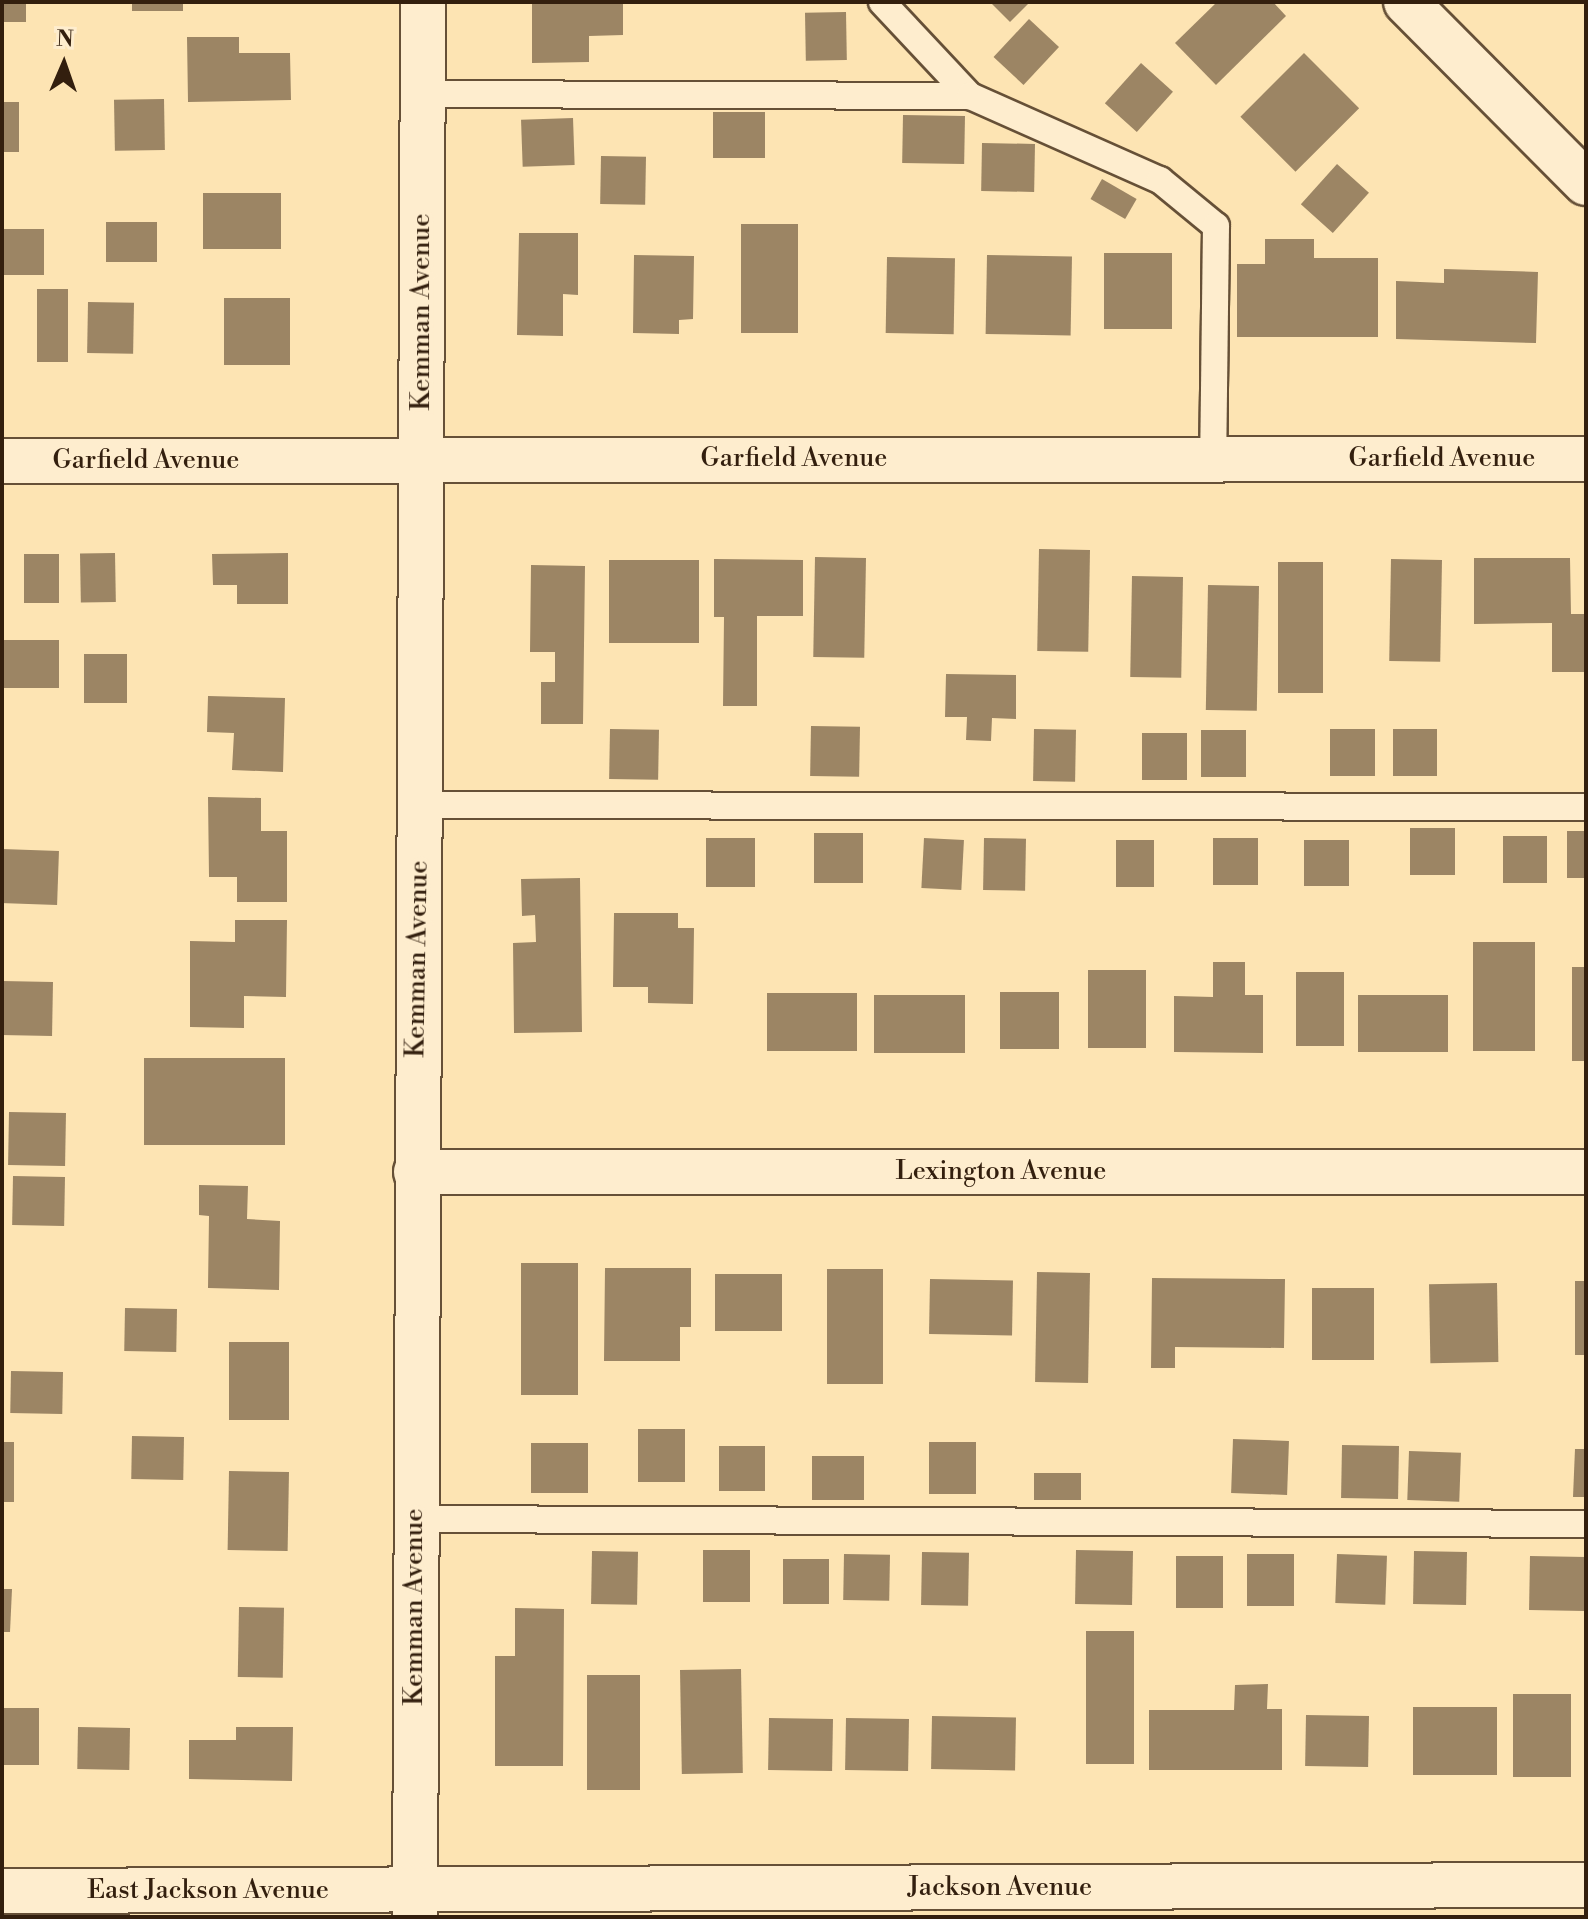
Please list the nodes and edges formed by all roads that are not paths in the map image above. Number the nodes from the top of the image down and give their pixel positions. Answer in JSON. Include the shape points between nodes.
{"nodes":[{"id":1,"x":423,"y":2,"type":"edge"},
{"id":2,"x":882,"y":2,"type":"edge"},
{"id":3,"x":1406,"y":2,"type":"edge"},
{"id":4,"x":423,"y":94,"type":"junction"},
{"id":5,"x":970,"y":96,"type":"junction"},
{"id":6,"x":1586,"y":183,"type":"edge"},
{"id":7,"x":422,"y":459,"type":"junction"},
{"id":8,"x":1213,"y":459,"type":"junction"},
{"id":9,"x":1586,"y":459,"type":"edge"},
{"id":10,"x":2,"y":461,"type":"edge"},
{"id":11,"x":419,"y":805,"type":"junction"},
{"id":12,"x":1586,"y":807,"type":"edge"},
{"id":13,"x":416,"y":1172,"type":"junction"},
{"id":14,"x":1586,"y":1172,"type":"edge"},
{"id":15,"x":416,"y":1519,"type":"junction"},
{"id":16,"x":1586,"y":1524,"type":"edge"},
{"id":17,"x":1586,"y":1885,"type":"edge"},
{"id":18,"x":2,"y":1891,"type":"edge"},
{"id":19,"x":415,"y":1904,"type":"edge"}],
"edges":[{"from":1,"to":4,"type":"street","name":"Kemman Avenue"},
{"from":2,"to":5,"type":"lane"},
{"from":3,"to":6,"type":"street"},
{"from":4,"to":5,"type":"lane"},
{"from":4,"to":7,"type":"street","name":"Kemman Avenue"},
{"from":5,"to":8,"type":"lane","via":[[1160,180],[1216,226]]},
{"from":7,"to":8,"type":"street","name":"Garfield Avenue"},
{"from":7,"to":10,"type":"street","name":"Garfield Avenue"},
{"from":7,"to":11,"type":"street","name":"Kemman Avenue"},
{"from":8,"to":9,"type":"street","name":"Garfield Avenue"},
{"from":11,"to":12,"type":"lane"},
{"from":11,"to":13,"type":"street","name":"Kemman Avenue"},
{"from":13,"to":14,"type":"street","name":"Lexington Avenue"},
{"from":13,"to":15,"type":"street","name":"Kemman Avenue"},
{"from":15,"to":16,"type":"lane"},
{"from":15,"to":19,"type":"street","name":"Kemman Avenue"},
{"from":17,"to":19,"type":"street","name":"Jackson Avenue"},
{"from":18,"to":19,"type":"street","name":"East Jackson Avenue"}]}
